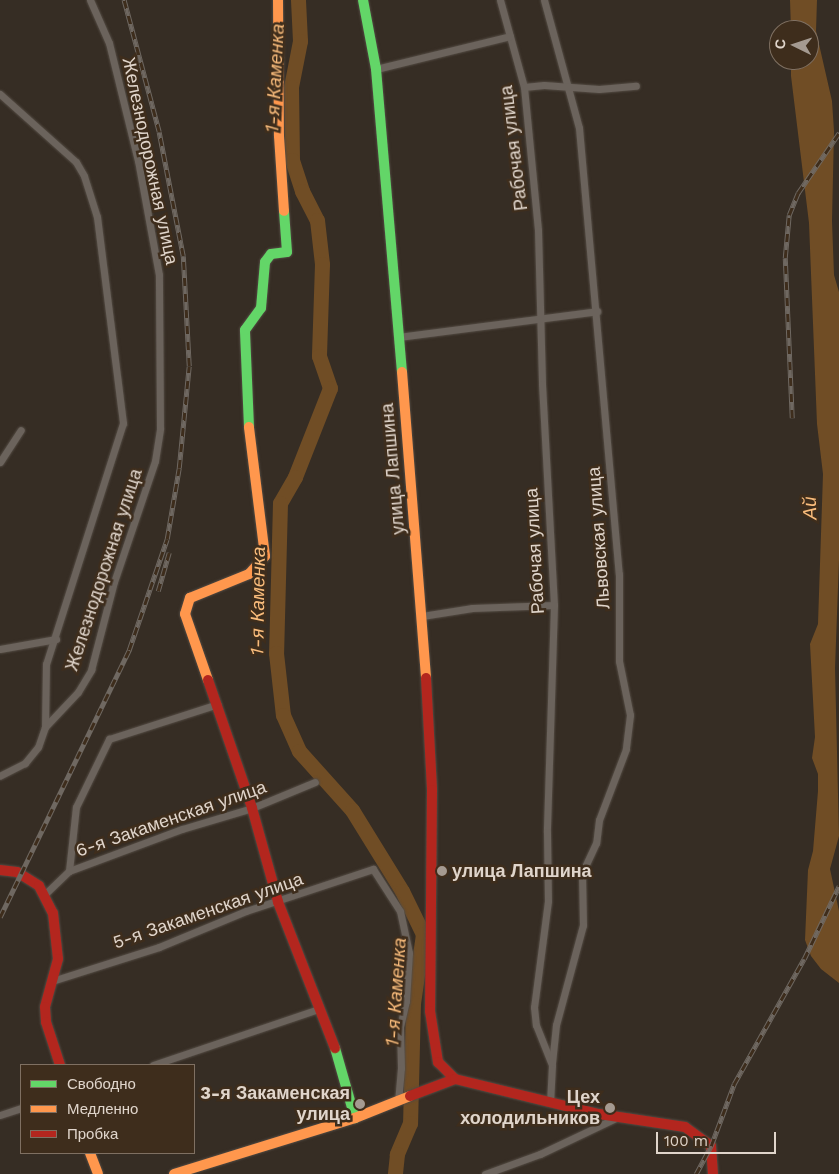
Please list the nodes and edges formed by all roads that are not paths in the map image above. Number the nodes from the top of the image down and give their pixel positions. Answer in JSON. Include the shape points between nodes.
{"nodes":[{"id":1,"x":90,"y":0,"type":"edge"},
{"id":2,"x":278,"y":0,"type":"edge"},
{"id":3,"x":363,"y":0,"type":"edge"},
{"id":4,"x":500,"y":0,"type":"edge"},
{"id":5,"x":544,"y":0,"type":"edge"},
{"id":6,"x":510,"y":36,"type":"junction"},
{"id":7,"x":376,"y":69,"type":"junction"},
{"id":8,"x":636,"y":86,"type":"dead end"},
{"id":9,"x":524,"y":88,"type":"junction"},
{"id":10,"x":567,"y":88,"type":"junction"},
{"id":11,"x":0,"y":94,"type":"edge"},
{"id":12,"x":597,"y":311,"type":"junction"},
{"id":13,"x":540,"y":318,"type":"junction"},
{"id":14,"x":398,"y":337,"type":"junction"},
{"id":15,"x":21,"y":430,"type":"dead end"},
{"id":16,"x":0,"y":462,"type":"edge"},
{"id":17,"x":554,"y":605,"type":"junction"},
{"id":18,"x":422,"y":616,"type":"junction"},
{"id":19,"x":56,"y":639,"type":"junction"},
{"id":20,"x":0,"y":649,"type":"edge"},
{"id":21,"x":218,"y":704,"type":"junction"},
{"id":22,"x":45,"y":727,"type":"junction"},
{"id":23,"x":0,"y":776,"type":"edge"},
{"id":24,"x":315,"y":782,"type":"dead end"},
{"id":25,"x":252,"y":808,"type":"junction"},
{"id":26,"x":0,"y":870,"type":"edge"},
{"id":27,"x":69,"y":871,"type":"junction"},
{"id":28,"x":44,"y":895,"type":"junction"},
{"id":29,"x":278,"y":902,"type":"junction"},
{"id":30,"x":52,"y":981,"type":"junction"},
{"id":31,"x":318,"y":1009,"type":"junction"},
{"id":32,"x":60,"y":1064,"type":"edge"},
{"id":33,"x":156,"y":1064,"type":"edge"},
{"id":34,"x":552,"y":1066,"type":"junction"},
{"id":35,"x":455,"y":1079,"type":"junction"},
{"id":36,"x":550,"y":1101,"type":"junction"},
{"id":37,"x":398,"y":1102,"type":"junction"},
{"id":38,"x":20,"y":1108,"type":"edge"},
{"id":39,"x":0,"y":1115,"type":"edge"},
{"id":40,"x":618,"y":1117,"type":"junction"},
{"id":41,"x":355,"y":1118,"type":"junction"},
{"id":42,"x":90,"y":1154,"type":"edge"},
{"id":43,"x":98,"y":1174,"type":"edge"},
{"id":44,"x":174,"y":1174,"type":"edge"},
{"id":45,"x":485,"y":1174,"type":"edge"},
{"id":46,"x":712,"y":1174,"type":"edge"}],
"edges":[{"from":1,"to":22,"type":"street","name":"Железнодорожная улица","via":[[109,43],[138,161],[159,274],[160,428],[153,469],[114,582],[92,670],[78,692]]},
{"from":2,"to":21,"type":"street","via":[[279,136],[287,252],[271,254],[265,262],[261,308],[245,330],[247,408],[266,556],[249,574],[190,598],[185,614]]},
{"from":3,"to":7,"type":"street","name":"улица Лапшина"},
{"from":4,"to":6,"type":"street","name":"Рабочая улица"},
{"from":5,"to":10,"type":"street","name":"Львовская улица","via":[[560,48]]},
{"from":6,"to":7,"type":"street"},
{"from":6,"to":9,"type":"street","name":"Рабочая улица"},
{"from":7,"to":14,"type":"street","name":"улица Лапшина"},
{"from":8,"to":10,"type":"street"},
{"from":9,"to":10,"type":"street","via":[[544,85]]},
{"from":9,"to":13,"type":"street","name":"Рабочая улица","via":[[538,230]]},
{"from":10,"to":12,"type":"street","name":"Львовская улица","via":[[579,128]]},
{"from":11,"to":19,"type":"street","name":"Железнодорожная улица","via":[[76,162],[84,176],[97,217],[123,423],[121,437],[83,542]]},
{"from":12,"to":13,"type":"street"},
{"from":12,"to":34,"type":"street","name":"Львовская улица","via":[[619,574],[619,661],[630,715],[626,749],[599,820],[596,843],[582,873],[583,926],[556,1025]]},
{"from":13,"to":14,"type":"street"},
{"from":13,"to":17,"type":"street","name":"Рабочая улица"},
{"from":14,"to":18,"type":"street","name":"улица Лапшина"},
{"from":15,"to":16,"type":"street"},
{"from":17,"to":18,"type":"street","via":[[472,608]]},
{"from":17,"to":34,"type":"street","name":"Рабочая улица","via":[[548,901],[534,1007],[536,1025]]},
{"from":18,"to":35,"type":"street","name":"улица Лапшина","via":[[432,790],[430,1011],[438,1062]]},
{"from":19,"to":20,"type":"street"},
{"from":19,"to":22,"type":"street","name":"Железнодорожная улица","via":[[44,680]]},
{"from":21,"to":25,"type":"street"},
{"from":21,"to":27,"type":"street","via":[[109,739],[76,806]]},
{"from":22,"to":23,"type":"street","via":[[38,747],[25,763]]},
{"from":24,"to":25,"type":"street","name":"6-я Закаменская улица"},
{"from":25,"to":27,"type":"street","name":"6-я Закаменская улица","via":[[182,829]]},
{"from":25,"to":29,"type":"street"},
{"from":26,"to":28,"type":"street","via":[[27,877],[39,886]]},
{"from":27,"to":28,"type":"street","name":"6-я Закаменская улица"},
{"from":28,"to":30,"type":"street","via":[[53,913],[58,959]]},
{"from":29,"to":30,"type":"street","name":"5-я Закаменская улица","via":[[246,911],[159,947]]},
{"from":29,"to":31,"type":"street"},
{"from":29,"to":37,"type":"street","name":"5-я Закаменская улица","via":[[373,869],[400,911],[409,954],[406,1001],[400,1026]]},
{"from":30,"to":32,"type":"street","via":[[45,1007],[46,1022]]},
{"from":31,"to":33,"type":"street"},
{"from":31,"to":41,"type":"street","via":[[341,1062]]},
{"from":34,"to":36,"type":"street","name":"Рабочая улица"},
{"from":35,"to":36,"type":"street"},
{"from":35,"to":37,"type":"street"},
{"from":36,"to":40,"type":"street"},
{"from":37,"to":41,"type":"street"},
{"from":38,"to":39,"type":"street"},
{"from":40,"to":45,"type":"street","via":[[540,1154]]},
{"from":40,"to":46,"type":"street","via":[[670,1124],[696,1133],[711,1146]]},
{"from":41,"to":44,"type":"street"},
{"from":42,"to":43,"type":"street"}]}
